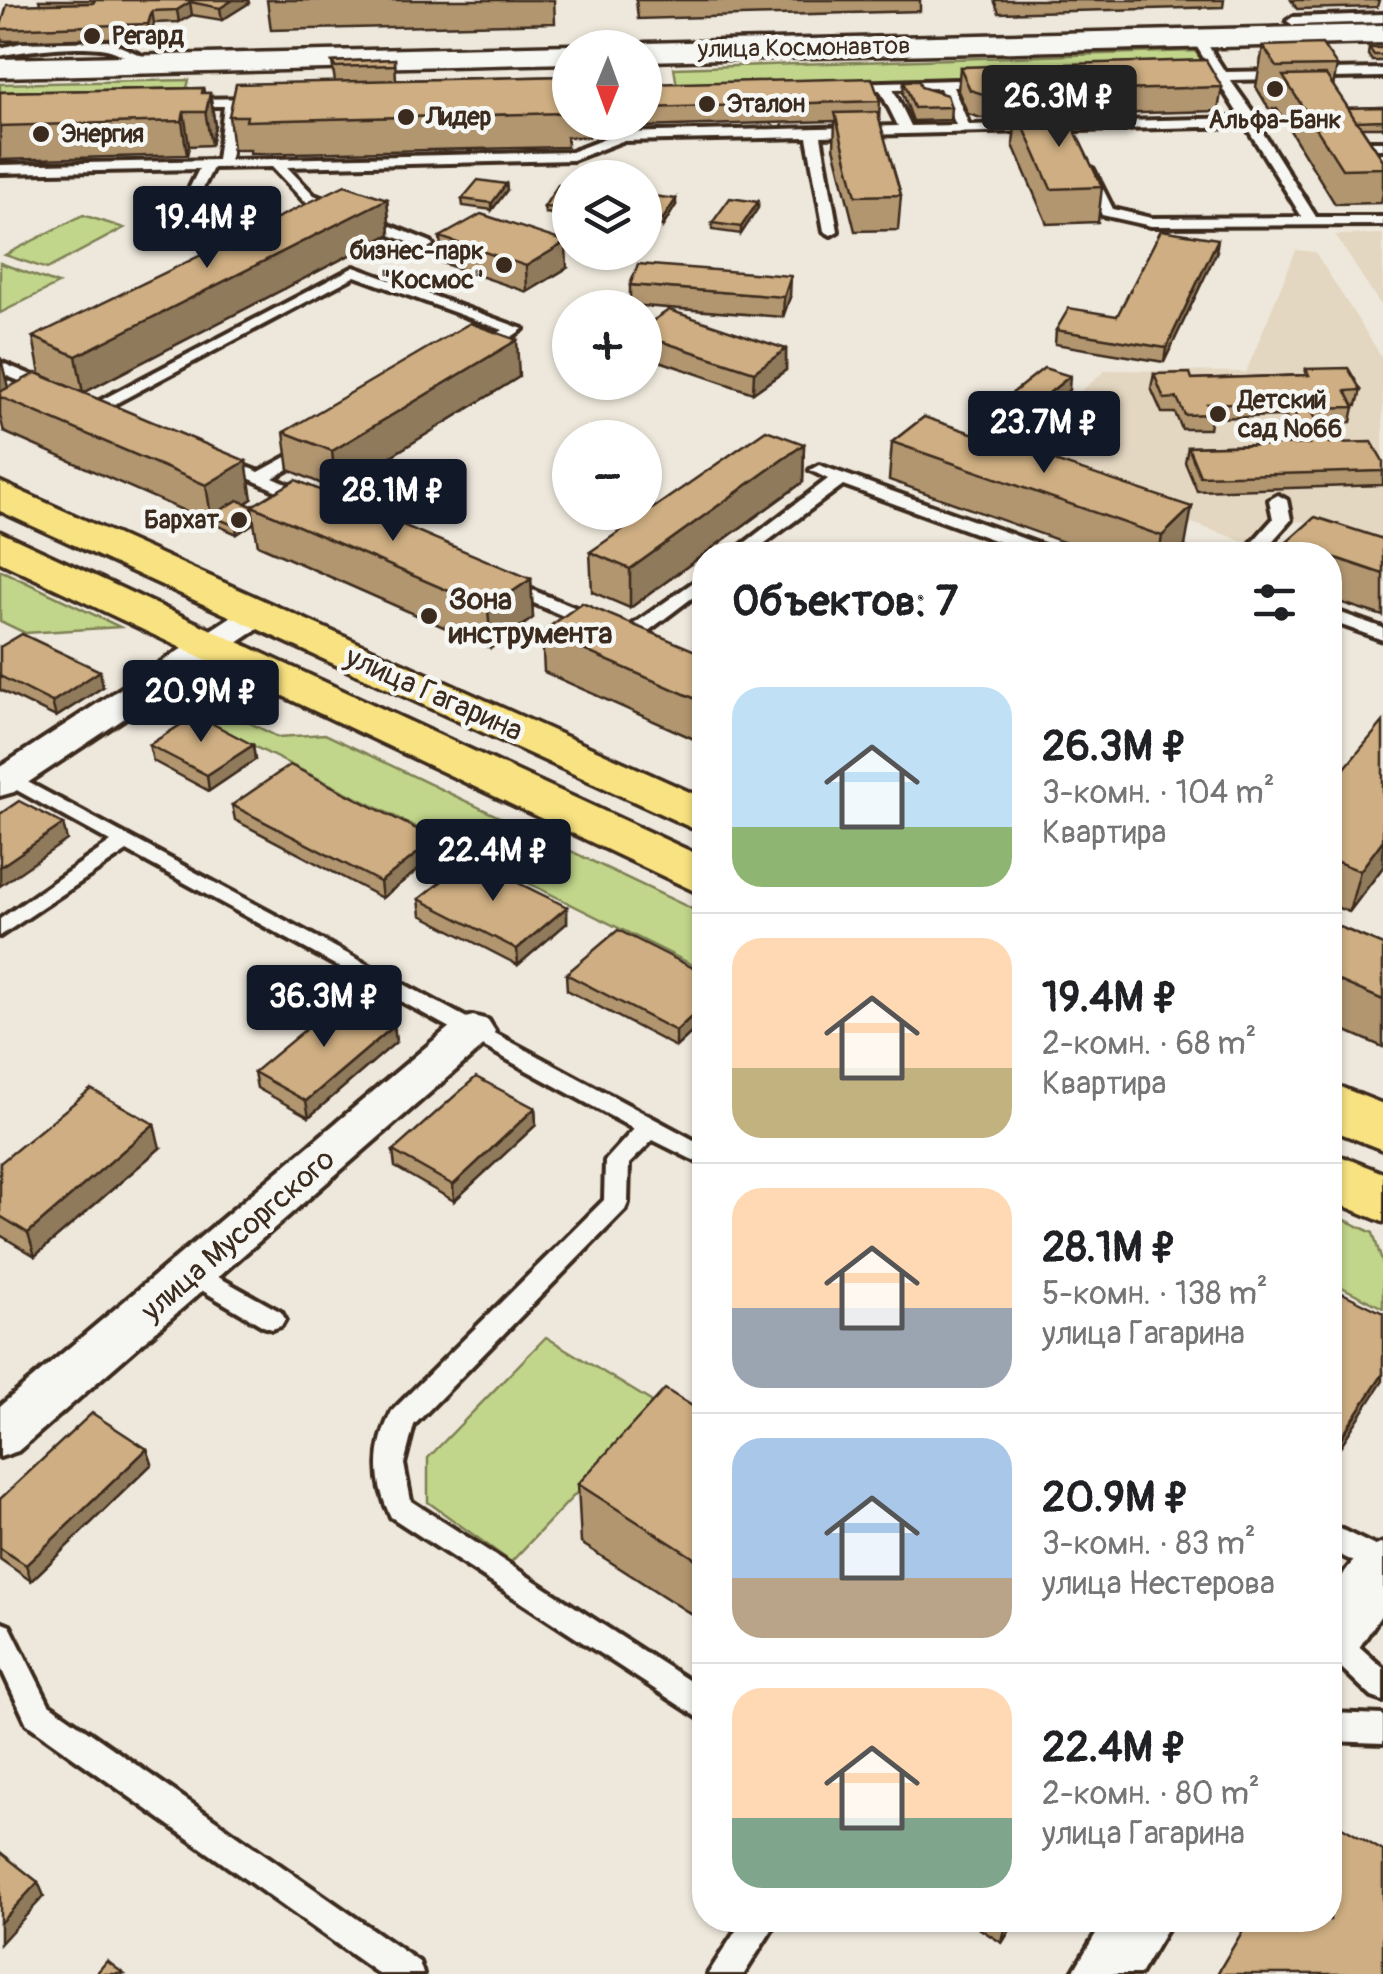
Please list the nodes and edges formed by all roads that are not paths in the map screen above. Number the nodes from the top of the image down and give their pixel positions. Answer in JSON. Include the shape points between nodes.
{"nodes":[{"id":1,"x":1383,"y":18,"type":"edge"},
{"id":2,"x":1292,"y":20,"type":"dead end"},
{"id":3,"x":1383,"y":34,"type":"edge"},
{"id":4,"x":1198,"y":39,"type":"junction"},
{"id":5,"x":0,"y":52,"type":"edge"},
{"id":6,"x":662,"y":52,"type":"edge"},
{"id":7,"x":552,"y":54,"type":"edge"},
{"id":8,"x":155,"y":64,"type":"junction"},
{"id":9,"x":0,"y":68,"type":"edge"},
{"id":10,"x":1383,"y":72,"type":"edge"},
{"id":11,"x":1222,"y":76,"type":"junction"},
{"id":12,"x":1162,"y":78,"type":"edge"},
{"id":13,"x":1004,"y":82,"type":"edge"},
{"id":14,"x":945,"y":84,"type":"junction"},
{"id":15,"x":885,"y":86,"type":"junction"},
{"id":16,"x":826,"y":87,"type":"edge"},
{"id":17,"x":270,"y":101,"type":"edge"},
{"id":18,"x":231,"y":102,"type":"junction"},
{"id":19,"x":174,"y":104,"type":"edge"},
{"id":20,"x":1253,"y":122,"type":"junction"},
{"id":21,"x":1066,"y":126,"type":"junction"},
{"id":22,"x":964,"y":129,"type":"junction"},
{"id":23,"x":662,"y":130,"type":"edge"},
{"id":24,"x":906,"y":130,"type":"junction"},
{"id":25,"x":813,"y":132,"type":"junction"},
{"id":26,"x":601,"y":140,"type":"edge"},
{"id":27,"x":1075,"y":144,"type":"edge"},
{"id":28,"x":1383,"y":145,"type":"edge"},
{"id":29,"x":1083,"y":161,"type":"edge"},
{"id":30,"x":274,"y":162,"type":"junction"},
{"id":31,"x":216,"y":164,"type":"junction"},
{"id":32,"x":0,"y":169,"type":"edge"},
{"id":33,"x":1383,"y":181,"type":"edge"},
{"id":34,"x":1383,"y":221,"type":"edge"},
{"id":35,"x":1313,"y":224,"type":"junction"},
{"id":36,"x":831,"y":231,"type":"dead end"},
{"id":37,"x":155,"y":242,"type":"dead end"},
{"id":38,"x":426,"y":244,"type":"dead end"},
{"id":39,"x":467,"y":359,"type":"edge"},
{"id":40,"x":0,"y":367,"type":"edge"},
{"id":41,"x":51,"y":389,"type":"junction"},
{"id":42,"x":34,"y":398,"type":"edge"},
{"id":43,"x":82,"y":403,"type":"junction"},
{"id":44,"x":131,"y":424,"type":"edge"},
{"id":45,"x":328,"y":439,"type":"edge"},
{"id":46,"x":204,"y":455,"type":"edge"},
{"id":47,"x":818,"y":470,"type":"dead end"},
{"id":48,"x":841,"y":478,"type":"junction"},
{"id":49,"x":259,"y":479,"type":"junction"},
{"id":50,"x":0,"y":495,"type":"edge"},
{"id":51,"x":1278,"y":500,"type":"dead end"},
{"id":52,"x":324,"y":506,"type":"edge"},
{"id":53,"x":755,"y":542,"type":"edge"},
{"id":54,"x":1016,"y":542,"type":"edge"},
{"id":55,"x":1262,"y":542,"type":"edge"},
{"id":56,"x":0,"y":545,"type":"edge"},
{"id":57,"x":483,"y":575,"type":"edge"},
{"id":58,"x":692,"y":590,"type":"edge"},
{"id":59,"x":258,"y":614,"type":"junction"},
{"id":60,"x":1342,"y":619,"type":"edge"},
{"id":61,"x":1383,"y":634,"type":"edge"},
{"id":62,"x":210,"y":644,"type":"junction"},
{"id":63,"x":4,"y":781,"type":"edge"},
{"id":64,"x":692,"y":812,"type":"edge"},
{"id":65,"x":126,"y":842,"type":"junction"},
{"id":66,"x":692,"y":872,"type":"edge"},
{"id":67,"x":0,"y":929,"type":"edge"},
{"id":68,"x":473,"y":1031,"type":"junction"},
{"id":69,"x":1342,"y":1110,"type":"edge"},
{"id":70,"x":650,"y":1128,"type":"junction"},
{"id":71,"x":1383,"y":1129,"type":"edge"},
{"id":72,"x":692,"y":1150,"type":"edge"},
{"id":73,"x":1342,"y":1180,"type":"edge"},
{"id":74,"x":1383,"y":1199,"type":"edge"},
{"id":75,"x":195,"y":1274,"type":"junction"},
{"id":76,"x":272,"y":1319,"type":"dead end"},
{"id":77,"x":0,"y":1436,"type":"edge"},
{"id":78,"x":1342,"y":1543,"type":"edge"},
{"id":79,"x":1383,"y":1566,"type":"edge"},
{"id":80,"x":1342,"y":1626,"type":"edge"},
{"id":81,"x":0,"y":1634,"type":"edge"},
{"id":82,"x":1342,"y":1652,"type":"edge"},
{"id":83,"x":1383,"y":1687,"type":"edge"},
{"id":84,"x":692,"y":1699,"type":"edge"},
{"id":85,"x":1342,"y":1727,"type":"edge"},
{"id":86,"x":1383,"y":1729,"type":"edge"},
{"id":87,"x":754,"y":1932,"type":"edge"},
{"id":88,"x":1133,"y":1932,"type":"edge"},
{"id":89,"x":407,"y":1974,"type":"edge"},
{"id":90,"x":724,"y":1974,"type":"edge"},
{"id":91,"x":1104,"y":1974,"type":"edge"}],
"edges":[{"from":1,"to":2,"type":"lane"},
{"from":3,"to":4,"type":"main road","name":"улица Космонавтов"},
{"from":4,"to":6,"type":"main road","name":"улица Космонавтов"},
{"from":4,"to":11,"type":"lane"},
{"from":5,"to":8,"type":"lane","via":[[108,45]]},
{"from":7,"to":8,"type":"main road"},
{"from":8,"to":9,"type":"main road"},
{"from":10,"to":11,"type":"lane"},
{"from":11,"to":12,"type":"lane"},
{"from":11,"to":20,"type":"lane"},
{"from":13,"to":14,"type":"lane"},
{"from":14,"to":15,"type":"lane"},
{"from":14,"to":22,"type":"lane"},
{"from":15,"to":16,"type":"lane"},
{"from":15,"to":24,"type":"lane"},
{"from":17,"to":18,"type":"lane"},
{"from":18,"to":19,"type":"lane"},
{"from":18,"to":31,"type":"lane"},
{"from":20,"to":21,"type":"lane"},
{"from":20,"to":35,"type":"lane"},
{"from":21,"to":22,"type":"lane"},
{"from":21,"to":27,"type":"lane"},
{"from":22,"to":24,"type":"lane"},
{"from":23,"to":25,"type":"lane"},
{"from":24,"to":25,"type":"lane"},
{"from":25,"to":36,"type":"lane"},
{"from":26,"to":30,"type":"lane","via":[[573,156]]},
{"from":28,"to":33,"type":"lane","via":[[1359,146]]},
{"from":29,"to":35,"type":"lane","via":[[1107,212],[1151,222]]},
{"from":30,"to":31,"type":"lane"},
{"from":30,"to":38,"type":"lane","via":[[309,198]]},
{"from":31,"to":32,"type":"lane"},
{"from":31,"to":37,"type":"lane"},
{"from":34,"to":35,"type":"lane"},
{"from":39,"to":43,"type":"lane","via":[[514,329],[354,270]]},
{"from":40,"to":41,"type":"lane"},
{"from":41,"to":42,"type":"lane"},
{"from":41,"to":43,"type":"lane"},
{"from":43,"to":44,"type":"lane"},
{"from":45,"to":49,"type":"lane"},
{"from":46,"to":49,"type":"lane"},
{"from":47,"to":48,"type":"lane"},
{"from":48,"to":53,"type":"lane"},
{"from":48,"to":54,"type":"lane"},
{"from":49,"to":52,"type":"lane"},
{"from":50,"to":59,"type":"main road","name":"улица Гагарина"},
{"from":51,"to":55,"type":"lane","via":[[1282,520]]},
{"from":56,"to":62,"type":"main road","name":"улица Гагарина"},
{"from":57,"to":58,"type":"lane","via":[[635,640]]},
{"from":59,"to":62,"type":"street"},
{"from":59,"to":64,"type":"main road","name":"улица Гагарина"},
{"from":60,"to":61,"type":"lane"},
{"from":62,"to":63,"type":"street"},
{"from":62,"to":66,"type":"main road","name":"улица Гагарина"},
{"from":63,"to":65,"type":"lane"},
{"from":65,"to":67,"type":"lane"},
{"from":65,"to":68,"type":"lane"},
{"from":68,"to":70,"type":"lane"},
{"from":68,"to":75,"type":"street","name":"улица Мусоргского"},
{"from":69,"to":71,"type":"main road"},
{"from":70,"to":72,"type":"lane"},
{"from":70,"to":84,"type":"lane","via":[[616,1161],[616,1203],[402,1420],[388,1462],[401,1509]]},
{"from":73,"to":74,"type":"main road"},
{"from":75,"to":76,"type":"lane"},
{"from":75,"to":77,"type":"street","name":"улица Мусоргского"},
{"from":78,"to":79,"type":"lane"},
{"from":79,"to":80,"type":"street"},
{"from":81,"to":89,"type":"lane","via":[[38,1714]]},
{"from":82,"to":83,"type":"lane"},
{"from":85,"to":86,"type":"lane"},
{"from":87,"to":90,"type":"lane"},
{"from":88,"to":91,"type":"street"}]}
